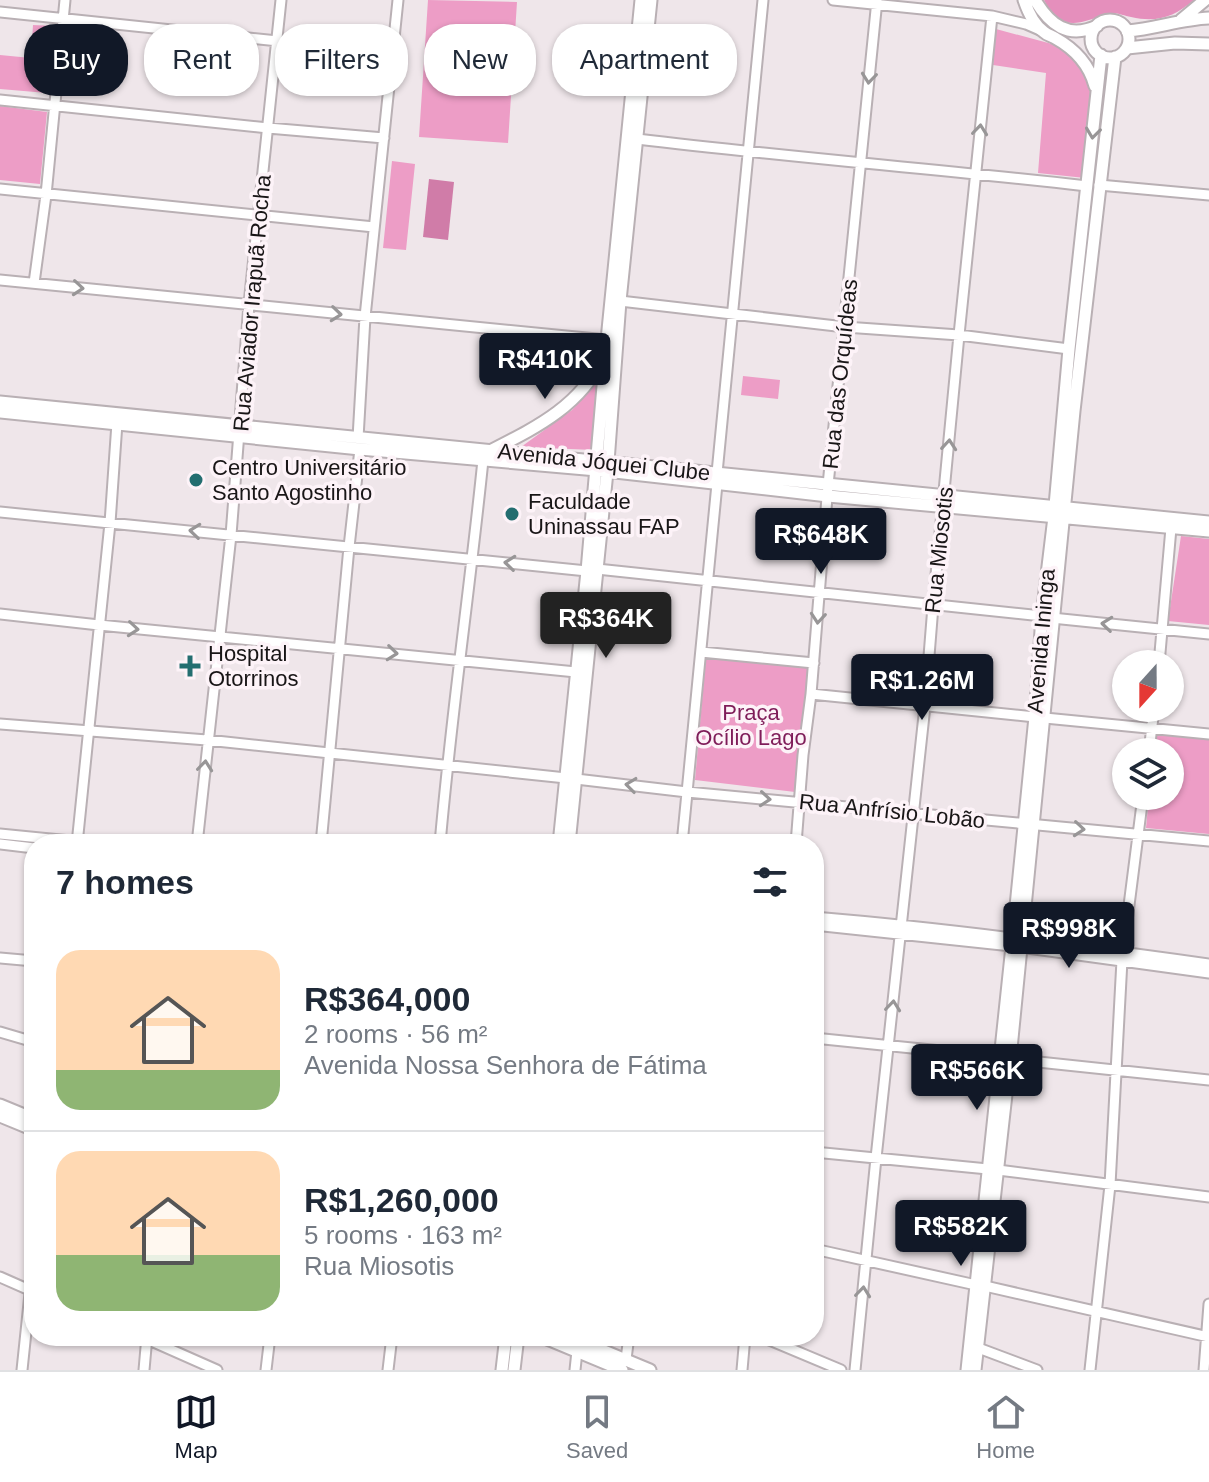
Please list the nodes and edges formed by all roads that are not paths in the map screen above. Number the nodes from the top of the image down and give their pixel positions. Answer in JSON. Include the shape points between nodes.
{"nodes":[{"id":1,"x":65,"y":0,"type":"edge"},
{"id":2,"x":281,"y":0,"type":"edge"},
{"id":3,"x":398,"y":0,"type":"edge"},
{"id":4,"x":641,"y":0,"type":"edge"},
{"id":5,"x":651,"y":0,"type":"edge"},
{"id":6,"x":763,"y":0,"type":"edge"},
{"id":7,"x":833,"y":0,"type":"edge"},
{"id":8,"x":1024,"y":0,"type":"edge"},
{"id":9,"x":1035,"y":0,"type":"edge"},
{"id":10,"x":1205,"y":0,"type":"edge"},
{"id":11,"x":877,"y":2,"type":"edge"},
{"id":12,"x":0,"y":12,"type":"edge"},
{"id":13,"x":992,"y":16,"type":"junction"},
{"id":14,"x":63,"y":18,"type":"junction"},
{"id":15,"x":1209,"y":18,"type":"edge"},
{"id":16,"x":1178,"y":21,"type":"junction"},
{"id":17,"x":279,"y":24,"type":"edge"},
{"id":18,"x":396,"y":24,"type":"edge"},
{"id":19,"x":1098,"y":25,"type":"junction"},
{"id":20,"x":1127,"y":31,"type":"junction"},
{"id":21,"x":1043,"y":32,"type":"junction"},
{"id":22,"x":1058,"y":39,"type":"junction"},
{"id":23,"x":275,"y":40,"type":"edge"},
{"id":24,"x":1209,"y":44,"type":"edge"},
{"id":25,"x":1092,"y":45,"type":"junction"},
{"id":26,"x":1127,"y":48,"type":"junction"},
{"id":27,"x":1101,"y":55,"type":"junction"},
{"id":28,"x":1115,"y":57,"type":"junction"},
{"id":29,"x":275,"y":60,"type":"edge"},
{"id":30,"x":388,"y":96,"type":"edge"},
{"id":31,"x":1098,"y":98,"type":"junction"},
{"id":32,"x":0,"y":100,"type":"edge"},
{"id":33,"x":55,"y":106,"type":"junction"},
{"id":34,"x":268,"y":128,"type":"junction"},
{"id":35,"x":384,"y":138,"type":"junction"},
{"id":36,"x":637,"y":139,"type":"junction"},
{"id":37,"x":748,"y":152,"type":"junction"},
{"id":38,"x":861,"y":164,"type":"junction"},
{"id":39,"x":975,"y":173,"type":"junction"},
{"id":40,"x":1093,"y":186,"type":"junction"},
{"id":41,"x":0,"y":189,"type":"edge"},
{"id":42,"x":46,"y":195,"type":"junction"},
{"id":43,"x":1209,"y":195,"type":"edge"},
{"id":44,"x":259,"y":216,"type":"junction"},
{"id":45,"x":374,"y":227,"type":"junction"},
{"id":46,"x":0,"y":280,"type":"edge"},
{"id":47,"x":34,"y":283,"type":"junction"},
{"id":48,"x":620,"y":301,"type":"junction"},
{"id":49,"x":249,"y":304,"type":"junction"},
{"id":50,"x":732,"y":313,"type":"junction"},
{"id":51,"x":365,"y":317,"type":"junction"},
{"id":52,"x":845,"y":327,"type":"junction"},
{"id":53,"x":959,"y":335,"type":"junction"},
{"id":54,"x":607,"y":340,"type":"junction"},
{"id":55,"x":1069,"y":349,"type":"junction"},
{"id":56,"x":606,"y":353,"type":"junction"},
{"id":57,"x":0,"y":402,"type":"edge"},
{"id":58,"x":0,"y":412,"type":"edge"},
{"id":59,"x":117,"y":423,"type":"junction"},
{"id":60,"x":239,"y":432,"type":"junction"},
{"id":61,"x":359,"y":443,"type":"junction"},
{"id":62,"x":486,"y":456,"type":"junction"},
{"id":63,"x":602,"y":466,"type":"junction"},
{"id":64,"x":717,"y":478,"type":"junction"},
{"id":65,"x":828,"y":491,"type":"junction"},
{"id":66,"x":944,"y":501,"type":"junction"},
{"id":67,"x":0,"y":512,"type":"edge"},
{"id":68,"x":1059,"y":512,"type":"junction"},
{"id":69,"x":1209,"y":522,"type":"edge"},
{"id":70,"x":110,"y":523,"type":"junction"},
{"id":71,"x":1171,"y":528,"type":"junction"},
{"id":72,"x":1209,"y":531,"type":"edge"},
{"id":73,"x":231,"y":535,"type":"junction"},
{"id":74,"x":349,"y":547,"type":"junction"},
{"id":75,"x":473,"y":559,"type":"junction"},
{"id":76,"x":592,"y":570,"type":"junction"},
{"id":77,"x":708,"y":582,"type":"junction"},
{"id":78,"x":820,"y":593,"type":"junction"},
{"id":79,"x":933,"y":606,"type":"junction"},
{"id":80,"x":0,"y":614,"type":"edge"},
{"id":81,"x":1047,"y":617,"type":"junction"},
{"id":82,"x":99,"y":625,"type":"junction"},
{"id":83,"x":1162,"y":630,"type":"junction"},
{"id":84,"x":1209,"y":634,"type":"edge"},
{"id":85,"x":221,"y":637,"type":"junction"},
{"id":86,"x":339,"y":647,"type":"junction"},
{"id":87,"x":1160,"y":650,"type":"edge"},
{"id":88,"x":701,"y":652,"type":"junction"},
{"id":89,"x":459,"y":659,"type":"junction"},
{"id":90,"x":814,"y":663,"type":"junction"},
{"id":91,"x":576,"y":672,"type":"junction"},
{"id":92,"x":811,"y":694,"type":"junction"},
{"id":93,"x":925,"y":706,"type":"junction"},
{"id":94,"x":1040,"y":717,"type":"junction"},
{"id":95,"x":1153,"y":722,"type":"edge"},
{"id":96,"x":0,"y":724,"type":"edge"},
{"id":97,"x":1152,"y":728,"type":"junction"},
{"id":98,"x":88,"y":731,"type":"junction"},
{"id":99,"x":1209,"y":734,"type":"edge"},
{"id":100,"x":1151,"y":738,"type":"edge"},
{"id":101,"x":207,"y":740,"type":"junction"},
{"id":102,"x":329,"y":754,"type":"junction"},
{"id":103,"x":447,"y":767,"type":"junction"},
{"id":104,"x":571,"y":778,"type":"junction"},
{"id":105,"x":687,"y":792,"type":"junction"},
{"id":106,"x":801,"y":802,"type":"junction"},
{"id":107,"x":1141,"y":810,"type":"edge"},
{"id":108,"x":913,"y":813,"type":"junction"},
{"id":109,"x":1028,"y":825,"type":"junction"},
{"id":110,"x":0,"y":834,"type":"edge"},
{"id":111,"x":79,"y":834,"type":"edge"},
{"id":112,"x":198,"y":834,"type":"edge"},
{"id":113,"x":322,"y":834,"type":"edge"},
{"id":114,"x":441,"y":834,"type":"edge"},
{"id":115,"x":561,"y":834,"type":"edge"},
{"id":116,"x":569,"y":834,"type":"edge"},
{"id":117,"x":683,"y":834,"type":"edge"},
{"id":118,"x":797,"y":834,"type":"edge"},
{"id":119,"x":1138,"y":835,"type":"junction"},
{"id":120,"x":24,"y":837,"type":"edge"},
{"id":121,"x":1209,"y":841,"type":"edge"},
{"id":122,"x":0,"y":844,"type":"edge"},
{"id":123,"x":24,"y":847,"type":"edge"},
{"id":124,"x":824,"y":918,"type":"edge"},
{"id":125,"x":824,"y":925,"type":"edge"},
{"id":126,"x":902,"y":929,"type":"junction"},
{"id":127,"x":1017,"y":942,"type":"junction"},
{"id":128,"x":1122,"y":956,"type":"junction"},
{"id":129,"x":0,"y":958,"type":"edge"},
{"id":130,"x":24,"y":960,"type":"edge"},
{"id":131,"x":1209,"y":964,"type":"edge"},
{"id":132,"x":1209,"y":973,"type":"edge"},
{"id":133,"x":0,"y":1032,"type":"edge"},
{"id":134,"x":24,"y":1039,"type":"edge"},
{"id":135,"x":824,"y":1039,"type":"edge"},
{"id":136,"x":889,"y":1046,"type":"junction"},
{"id":137,"x":1005,"y":1058,"type":"junction"},
{"id":138,"x":1117,"y":1070,"type":"junction"},
{"id":139,"x":1209,"y":1080,"type":"edge"},
{"id":140,"x":0,"y":1105,"type":"edge"},
{"id":141,"x":24,"y":1115,"type":"edge"},
{"id":142,"x":0,"y":1116,"type":"edge"},
{"id":143,"x":24,"y":1126,"type":"edge"},
{"id":144,"x":824,"y":1153,"type":"edge"},
{"id":145,"x":876,"y":1158,"type":"junction"},
{"id":146,"x":993,"y":1170,"type":"junction"},
{"id":147,"x":1110,"y":1185,"type":"junction"},
{"id":148,"x":1209,"y":1197,"type":"edge"},
{"id":149,"x":824,"y":1251,"type":"edge"},
{"id":150,"x":866,"y":1261,"type":"junction"},
{"id":151,"x":0,"y":1277,"type":"edge"},
{"id":152,"x":981,"y":1286,"type":"junction"},
{"id":153,"x":24,"y":1288,"type":"edge"},
{"id":154,"x":1209,"y":1304,"type":"edge"},
{"id":155,"x":1098,"y":1313,"type":"junction"},
{"id":156,"x":1208,"y":1336,"type":"edge"},
{"id":157,"x":25,"y":1346,"type":"edge"},
{"id":158,"x":145,"y":1346,"type":"edge"},
{"id":159,"x":165,"y":1346,"type":"edge"},
{"id":160,"x":269,"y":1346,"type":"edge"},
{"id":161,"x":391,"y":1346,"type":"edge"},
{"id":162,"x":505,"y":1346,"type":"edge"},
{"id":163,"x":517,"y":1346,"type":"edge"},
{"id":164,"x":565,"y":1346,"type":"edge"},
{"id":165,"x":587,"y":1346,"type":"edge"},
{"id":166,"x":744,"y":1346,"type":"edge"},
{"id":167,"x":784,"y":1346,"type":"edge"},
{"id":168,"x":974,"y":1346,"type":"junction"},
{"id":169,"x":577,"y":1351,"type":"junction"},
{"id":170,"x":624,"y":1365,"type":"edge"},
{"id":171,"x":22,"y":1370,"type":"edge"},
{"id":172,"x":144,"y":1370,"type":"edge"},
{"id":173,"x":217,"y":1370,"type":"edge"},
{"id":174,"x":266,"y":1370,"type":"edge"},
{"id":175,"x":388,"y":1370,"type":"edge"},
{"id":176,"x":502,"y":1370,"type":"edge"},
{"id":177,"x":514,"y":1370,"type":"edge"},
{"id":178,"x":575,"y":1370,"type":"edge"},
{"id":179,"x":650,"y":1370,"type":"edge"},
{"id":180,"x":742,"y":1370,"type":"edge"},
{"id":181,"x":841,"y":1370,"type":"edge"},
{"id":182,"x":855,"y":1370,"type":"edge"},
{"id":183,"x":967,"y":1370,"type":"edge"},
{"id":184,"x":975,"y":1370,"type":"edge"},
{"id":185,"x":1037,"y":1370,"type":"edge"},
{"id":186,"x":1090,"y":1370,"type":"edge"},
{"id":187,"x":1204,"y":1370,"type":"edge"}],
"edges":[{"from":1,"to":14,"type":"street"},
{"from":2,"to":17,"type":"street","name":"Rua Aviador Irapuã Rocha"},
{"from":3,"to":18,"type":"street"},
{"from":4,"to":54,"type":"main road"},
{"from":5,"to":36,"type":"main road"},
{"from":6,"to":37,"type":"street"},
{"from":7,"to":11,"type":"street"},
{"from":8,"to":21,"type":"main road"},
{"from":9,"to":19,"type":"main road","via":[[1046,17],[1067,30]]},
{"from":10,"to":16,"type":"main road"},
{"from":11,"to":13,"type":"street"},
{"from":11,"to":38,"type":"street","name":"Rua das Orquídeas","one_way":true},
{"from":12,"to":14,"type":"street"},
{"from":13,"to":21,"type":"street"},
{"from":39,"to":13,"type":"street","name":"Rua Miosotis","one_way":true},
{"from":14,"to":23,"type":"street"},
{"from":14,"to":33,"type":"street"},
{"from":15,"to":16,"type":"main road"},
{"from":16,"to":20,"type":"main road"},
{"from":19,"to":20,"type":"main road","via":[[1114,21]]},
{"from":19,"to":25,"type":"main road"},
{"from":20,"to":26,"type":"main road"},
{"from":21,"to":22,"type":"main road"},
{"from":22,"to":25,"type":"main road"},
{"from":22,"to":31,"type":"main road","via":[[1087,65]]},
{"from":24,"to":26,"type":"main road"},
{"from":25,"to":27,"type":"main road"},
{"from":26,"to":28,"type":"main road"},
{"from":27,"to":28,"type":"main road"},
{"from":27,"to":31,"type":"main road","name":"Avenida Ininga"},
{"from":28,"to":40,"type":"main road","name":"Avenida Ininga"},
{"from":29,"to":34,"type":"street","name":"Rua Aviador Irapuã Rocha"},
{"from":30,"to":35,"type":"street"},
{"from":31,"to":40,"type":"main road","name":"Avenida Ininga","one_way":true},
{"from":32,"to":33,"type":"street"},
{"from":33,"to":34,"type":"street"},
{"from":33,"to":42,"type":"street"},
{"from":34,"to":35,"type":"street"},
{"from":34,"to":44,"type":"street","name":"Rua Aviador Irapuã Rocha"},
{"from":35,"to":45,"type":"street"},
{"from":36,"to":37,"type":"street"},
{"from":36,"to":48,"type":"main road"},
{"from":37,"to":38,"type":"street"},
{"from":37,"to":50,"type":"street"},
{"from":38,"to":39,"type":"street"},
{"from":38,"to":52,"type":"street","name":"Rua das Orquídeas"},
{"from":39,"to":40,"type":"street"},
{"from":39,"to":53,"type":"street","name":"Rua Miosotis"},
{"from":40,"to":43,"type":"street"},
{"from":40,"to":55,"type":"main road","name":"Avenida Ininga"},
{"from":40,"to":68,"type":"main road","name":"Avenida Ininga"},
{"from":41,"to":42,"type":"street"},
{"from":42,"to":44,"type":"street"},
{"from":42,"to":47,"type":"street"},
{"from":44,"to":45,"type":"street"},
{"from":44,"to":49,"type":"street","name":"Rua Aviador Irapuã Rocha"},
{"from":45,"to":51,"type":"street"},
{"from":46,"to":47,"type":"street"},
{"from":47,"to":49,"type":"street","one_way":true},
{"from":48,"to":50,"type":"street"},
{"from":48,"to":63,"type":"main road"},
{"from":49,"to":51,"type":"street","one_way":true},
{"from":49,"to":60,"type":"street","name":"Rua Aviador Irapuã Rocha"},
{"from":50,"to":52,"type":"street"},
{"from":50,"to":64,"type":"street"},
{"from":51,"to":54,"type":"street"},
{"from":51,"to":61,"type":"street"},
{"from":52,"to":53,"type":"street"},
{"from":52,"to":65,"type":"street","name":"Rua das Orquídeas"},
{"from":53,"to":55,"type":"street"},
{"from":66,"to":53,"type":"street","name":"Rua Miosotis","one_way":true},
{"from":54,"to":56,"type":"main road"},
{"from":55,"to":68,"type":"main road","name":"Avenida Ininga"},
{"from":56,"to":62,"type":"main road","via":[[591,379],[560,412]]},
{"from":56,"to":63,"type":"main road"},
{"from":57,"to":60,"type":"main road","name":"Avenida Jóquei Clube"},
{"from":58,"to":59,"type":"main road","name":"Avenida Jóquei Clube"},
{"from":59,"to":60,"type":"main road","name":"Avenida Jóquei Clube"},
{"from":59,"to":70,"type":"street"},
{"from":60,"to":61,"type":"main road","name":"Avenida Jóquei Clube"},
{"from":60,"to":73,"type":"street","name":"Rua Aviador Irapuã Rocha"},
{"from":61,"to":62,"type":"main road","name":"Avenida Jóquei Clube"},
{"from":61,"to":74,"type":"street"},
{"from":62,"to":63,"type":"main road","name":"Avenida Jóquei Clube"},
{"from":62,"to":75,"type":"street"},
{"from":63,"to":64,"type":"main road","name":"Avenida Jóquei Clube"},
{"from":63,"to":76,"type":"main road"},
{"from":64,"to":65,"type":"main road","name":"Avenida Jóquei Clube"},
{"from":64,"to":77,"type":"street"},
{"from":65,"to":66,"type":"main road","name":"Avenida Jóquei Clube"},
{"from":65,"to":78,"type":"street","name":"Rua das Orquídeas"},
{"from":66,"to":68,"type":"main road","name":"Avenida Jóquei Clube"},
{"from":66,"to":79,"type":"street","name":"Rua Miosotis"},
{"from":67,"to":70,"type":"street"},
{"from":68,"to":69,"type":"main road","name":"Avenida Jóquei Clube"},
{"from":68,"to":71,"type":"main road","name":"Avenida Jóquei Clube"},
{"from":68,"to":81,"type":"main road","name":"Avenida Ininga"},
{"from":73,"to":70,"type":"street","one_way":true},
{"from":70,"to":82,"type":"street"},
{"from":71,"to":72,"type":"main road","name":"Avenida Jóquei Clube"},
{"from":71,"to":83,"type":"street"},
{"from":73,"to":74,"type":"street"},
{"from":73,"to":85,"type":"street","name":"Rua Aviador Irapuã Rocha"},
{"from":74,"to":75,"type":"street"},
{"from":74,"to":86,"type":"street"},
{"from":76,"to":75,"type":"street","one_way":true},
{"from":75,"to":89,"type":"street"},
{"from":76,"to":77,"type":"street"},
{"from":76,"to":91,"type":"main road"},
{"from":76,"to":104,"type":"main road"},
{"from":77,"to":78,"type":"street"},
{"from":77,"to":88,"type":"street"},
{"from":78,"to":79,"type":"street"},
{"from":78,"to":90,"type":"street","name":"Rua das Orquídeas","one_way":true},
{"from":79,"to":81,"type":"street"},
{"from":79,"to":93,"type":"street","name":"Rua Miosotis"},
{"from":80,"to":82,"type":"street"},
{"from":83,"to":81,"type":"street","one_way":true},
{"from":81,"to":94,"type":"main road","name":"Avenida Ininga"},
{"from":82,"to":85,"type":"street","one_way":true},
{"from":82,"to":98,"type":"street"},
{"from":83,"to":84,"type":"street"},
{"from":83,"to":87,"type":"street"},
{"from":85,"to":86,"type":"street"},
{"from":85,"to":101,"type":"street","name":"Rua Aviador Irapuã Rocha"},
{"from":86,"to":89,"type":"street","one_way":true},
{"from":86,"to":102,"type":"street"},
{"from":88,"to":90,"type":"street"},
{"from":88,"to":105,"type":"street"},
{"from":89,"to":91,"type":"street"},
{"from":89,"to":103,"type":"street"},
{"from":90,"to":92,"type":"street","name":"Rua das Orquídeas"},
{"from":91,"to":104,"type":"main road"},
{"from":92,"to":93,"type":"street"},
{"from":92,"to":106,"type":"street","name":"Rua das Orquídeas"},
{"from":93,"to":94,"type":"street"},
{"from":93,"to":108,"type":"street","name":"Rua Miosotis"},
{"from":94,"to":97,"type":"street"},
{"from":94,"to":109,"type":"main road","name":"Avenida Ininga"},
{"from":95,"to":97,"type":"street"},
{"from":96,"to":98,"type":"street","name":"Rua Anfrísio Lobão"},
{"from":97,"to":99,"type":"street"},
{"from":97,"to":100,"type":"street"},
{"from":98,"to":101,"type":"street","name":"Rua Anfrísio Lobão"},
{"from":98,"to":111,"type":"street"},
{"from":101,"to":102,"type":"street","name":"Rua Anfrísio Lobão"},
{"from":112,"to":101,"type":"street","name":"Rua Aviador Irapuã Rocha","one_way":true},
{"from":102,"to":103,"type":"street","name":"Rua Anfrísio Lobão"},
{"from":102,"to":113,"type":"street"},
{"from":103,"to":104,"type":"street","name":"Rua Anfrísio Lobão"},
{"from":103,"to":114,"type":"street"},
{"from":105,"to":104,"type":"street","name":"Rua Anfrísio Lobão","one_way":true},
{"from":104,"to":115,"type":"main road"},
{"from":104,"to":116,"type":"main road"},
{"from":105,"to":106,"type":"street","name":"Rua Anfrísio Lobão","one_way":true},
{"from":105,"to":117,"type":"street"},
{"from":106,"to":108,"type":"street","name":"Rua Anfrísio Lobão"},
{"from":106,"to":118,"type":"street","name":"Rua das Orquídeas"},
{"from":107,"to":119,"type":"street"},
{"from":108,"to":109,"type":"street","name":"Rua Anfrísio Lobão"},
{"from":108,"to":126,"type":"street","name":"Rua Miosotis"},
{"from":109,"to":119,"type":"street","name":"Rua Anfrísio Lobão","one_way":true},
{"from":109,"to":127,"type":"main road","name":"Avenida Ininga"},
{"from":110,"to":120,"type":"street"},
{"from":119,"to":121,"type":"street","name":"Rua Anfrísio Lobão"},
{"from":119,"to":128,"type":"street"},
{"from":122,"to":123,"type":"street"},
{"from":124,"to":126,"type":"street"},
{"from":125,"to":126,"type":"street"},
{"from":126,"to":127,"type":"street"},
{"from":136,"to":126,"type":"street","name":"Rua Miosotis","one_way":true},
{"from":127,"to":128,"type":"street"},
{"from":127,"to":137,"type":"main road","name":"Avenida Ininga"},
{"from":128,"to":131,"type":"street"},
{"from":128,"to":132,"type":"street"},
{"from":128,"to":138,"type":"street"},
{"from":129,"to":130,"type":"street"},
{"from":133,"to":134,"type":"street"},
{"from":135,"to":136,"type":"street"},
{"from":136,"to":137,"type":"street"},
{"from":136,"to":145,"type":"street","name":"Rua Miosotis"},
{"from":137,"to":138,"type":"street"},
{"from":137,"to":146,"type":"main road","name":"Avenida Ininga"},
{"from":138,"to":139,"type":"street"},
{"from":138,"to":147,"type":"street"},
{"from":140,"to":141,"type":"main road"},
{"from":142,"to":143,"type":"main road"},
{"from":144,"to":145,"type":"street"},
{"from":145,"to":146,"type":"street"},
{"from":145,"to":150,"type":"street","name":"Rua Miosotis"},
{"from":146,"to":147,"type":"street"},
{"from":146,"to":152,"type":"main road","name":"Avenida Ininga"},
{"from":147,"to":148,"type":"street"},
{"from":147,"to":155,"type":"street"},
{"from":149,"to":150,"type":"street"},
{"from":150,"to":152,"type":"street"},
{"from":182,"to":150,"type":"street","name":"Rua Miosotis","one_way":true},
{"from":151,"to":153,"type":"street"},
{"from":152,"to":155,"type":"street"},
{"from":152,"to":168,"type":"main road","name":"Avenida Ininga"},
{"from":154,"to":156,"type":"street"},
{"from":155,"to":156,"type":"street"},
{"from":155,"to":186,"type":"street"},
{"from":156,"to":187,"type":"street"},
{"from":157,"to":171,"type":"street"},
{"from":158,"to":172,"type":"street"},
{"from":159,"to":173,"type":"street"},
{"from":160,"to":174,"type":"street"},
{"from":161,"to":175,"type":"street"},
{"from":162,"to":176,"type":"main road"},
{"from":163,"to":177,"type":"main road"},
{"from":164,"to":169,"type":"main road"},
{"from":165,"to":170,"type":"main road"},
{"from":166,"to":180,"type":"street"},
{"from":167,"to":181,"type":"street"},
{"from":168,"to":183,"type":"main road","name":"Avenida Ininga"},
{"from":168,"to":184,"type":"main road","name":"Avenida Ininga"},
{"from":168,"to":185,"type":"street"},
{"from":169,"to":170,"type":"main road"},
{"from":169,"to":178,"type":"street"},
{"from":170,"to":179,"type":"main road"}]}
